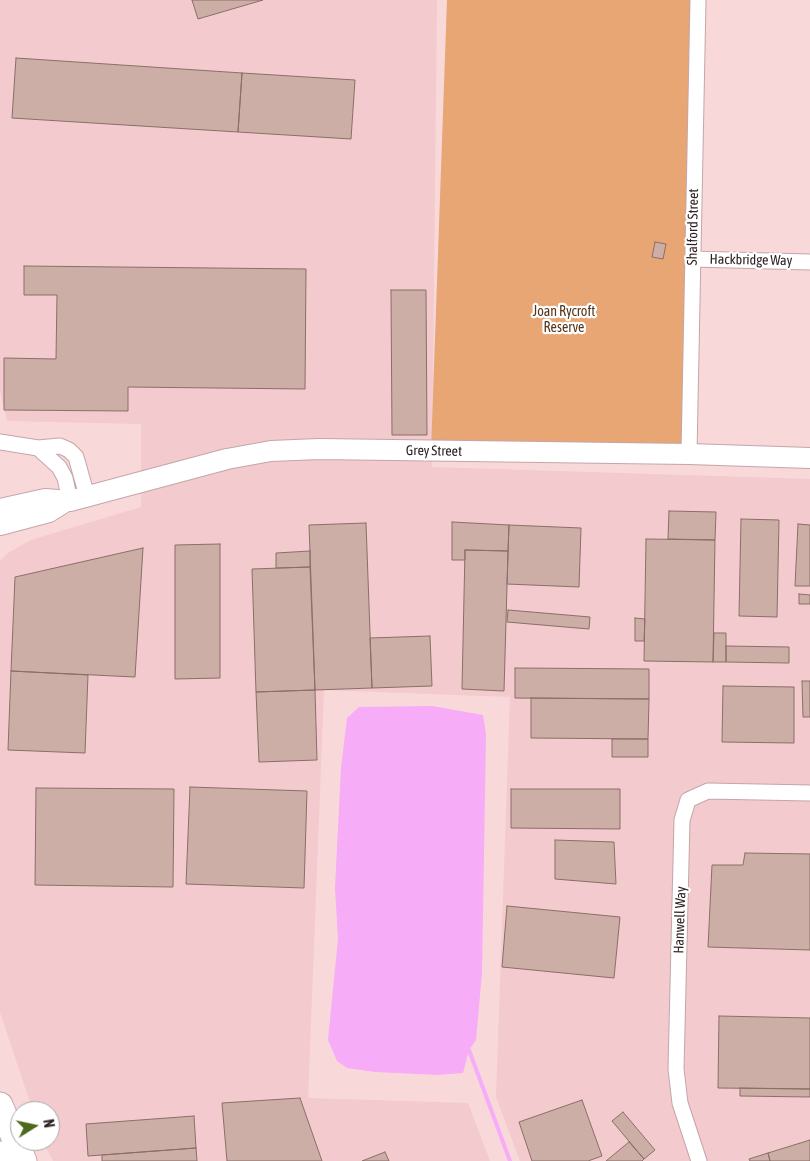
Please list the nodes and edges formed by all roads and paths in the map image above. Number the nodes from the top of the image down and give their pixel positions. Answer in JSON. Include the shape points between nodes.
{"nodes":[{"id":1,"x":698,"y":0,"type":"edge"},
{"id":2,"x":692,"y":259,"type":"junction"},
{"id":3,"x":810,"y":262,"type":"edge"},
{"id":4,"x":0,"y":442,"type":"edge"},
{"id":5,"x":689,"y":454,"type":"junction"},
{"id":6,"x":810,"y":458,"type":"edge"},
{"id":7,"x":74,"y":499,"type":"junction"},
{"id":8,"x":0,"y":509,"type":"edge"},
{"id":9,"x":0,"y":525,"type":"edge"},
{"id":10,"x":810,"y":793,"type":"edge"},
{"id":11,"x":0,"y":1105,"type":"edge"},
{"id":12,"x":0,"y":1154,"type":"edge"},
{"id":13,"x":4,"y":1161,"type":"edge"},
{"id":14,"x":24,"y":1161,"type":"edge"},
{"id":15,"x":699,"y":1161,"type":"edge"}],
"edges":[{"from":1,"to":2,"type":"street","name":"Shalford Street"},
{"from":2,"to":3,"type":"street","name":"Hackbridge Way"},
{"from":2,"to":5,"type":"street","name":"Shalford Street"},
{"from":4,"to":7,"type":"street","via":[[38,448],[60,446],[68,450],[76,458]]},
{"from":5,"to":6,"type":"street","name":"Grey Street"},
{"from":5,"to":7,"type":"street","name":"Grey Street","via":[[319,449],[271,452],[227,459]]},
{"from":7,"to":8,"type":"street","name":"Grey Street","via":[[45,499]]},
{"from":7,"to":9,"type":"street","name":"Grey Street","via":[[49,512]]},
{"from":10,"to":15,"type":"street","name":"Hanwell Way","via":[[708,791],[688,800],[682,820],[676,1069],[680,1103]]},
{"from":11,"to":14,"type":"main road"},
{"from":12,"to":13,"type":"main road"}]}
